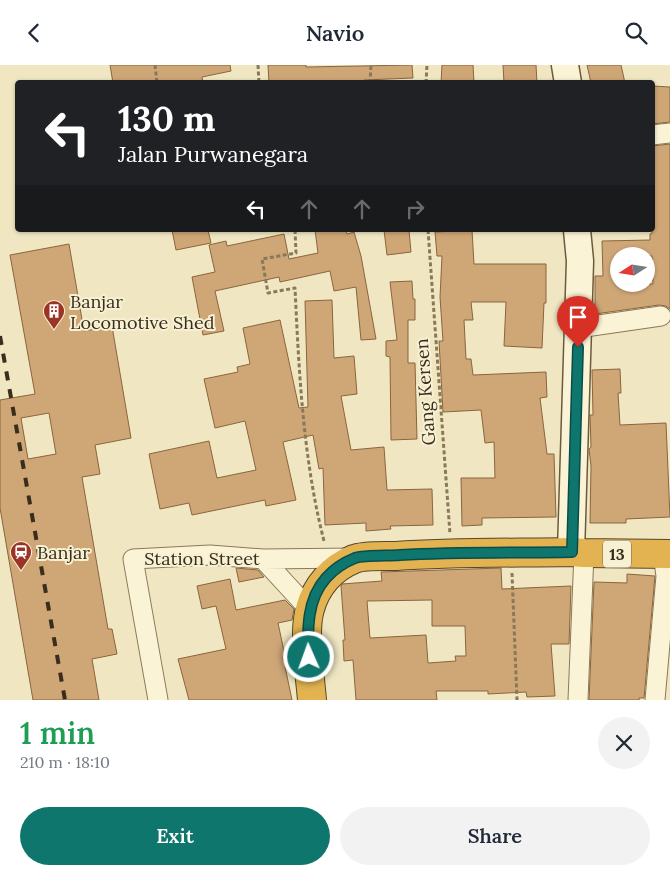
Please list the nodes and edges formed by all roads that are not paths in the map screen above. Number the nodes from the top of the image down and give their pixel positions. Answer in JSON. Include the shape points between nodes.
{"nodes":[{"id":1,"x":565,"y":65,"type":"edge"},
{"id":2,"x":568,"y":80,"type":"edge"},
{"id":3,"x":670,"y":133,"type":"edge"},
{"id":4,"x":655,"y":135,"type":"edge"},
{"id":5,"x":578,"y":232,"type":"edge"},
{"id":6,"x":661,"y":316,"type":"dead end"},
{"id":7,"x":578,"y":328,"type":"junction"},
{"id":8,"x":578,"y":553,"type":"junction"},
{"id":9,"x":667,"y":554,"type":"edge"},
{"id":10,"x":355,"y":558,"type":"junction"},
{"id":11,"x":263,"y":559,"type":"junction"},
{"id":12,"x":310,"y":609,"type":"junction"},
{"id":13,"x":158,"y":700,"type":"edge"},
{"id":14,"x":312,"y":700,"type":"edge"},
{"id":15,"x":578,"y":700,"type":"edge"},
{"id":16,"x":655,"y":700,"type":"edge"}],
"edges":[{"from":1,"to":2,"type":"street"},
{"from":3,"to":4,"type":"street"},
{"from":5,"to":7,"type":"street"},
{"from":6,"to":7,"type":"street"},
{"from":7,"to":8,"type":"street"},
{"from":8,"to":9,"type":"highway","number":"13"},
{"from":8,"to":10,"type":"highway","number":"13","via":[[452,552]]},
{"from":8,"to":15,"type":"street"},
{"from":9,"to":16,"type":"street"},
{"from":10,"to":11,"type":"street","name":"Station Street"},
{"from":10,"to":12,"type":"highway","number":"13","via":[[325,579]]},
{"from":11,"to":12,"type":"street"},
{"from":11,"to":13,"type":"street","name":"Station Street","via":[[210,555],[132,559]]},
{"from":12,"to":14,"type":"highway","number":"13","via":[[307,640]]}]}
